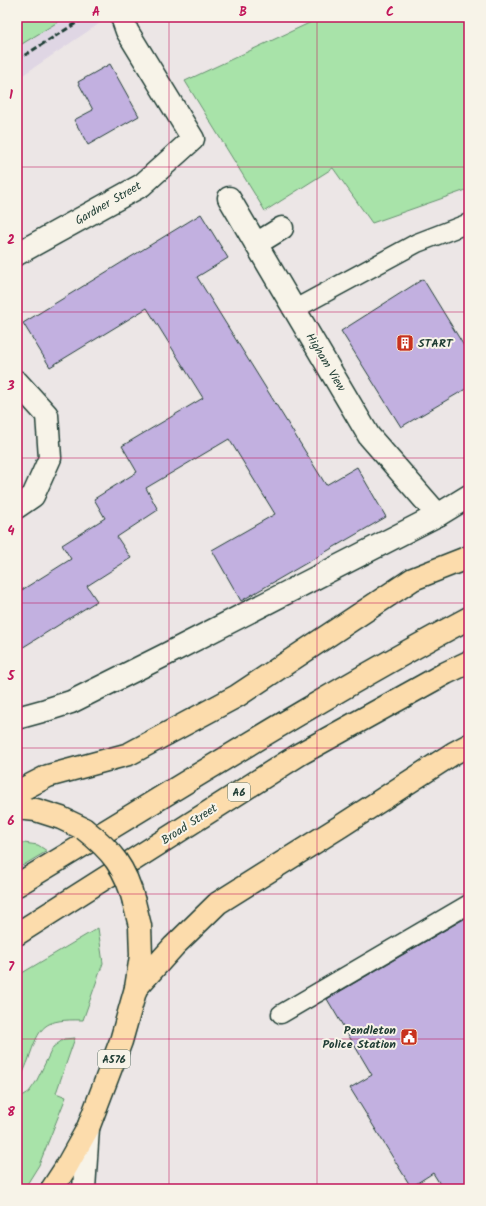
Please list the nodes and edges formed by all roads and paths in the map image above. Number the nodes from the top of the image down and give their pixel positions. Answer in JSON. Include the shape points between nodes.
{"nodes":[{"id":1,"x":122,"y":17,"type":"edge"},
{"id":2,"x":229,"y":198,"type":"dead end"},
{"id":3,"x":469,"y":223,"type":"edge"},
{"id":4,"x":282,"y":228,"type":"dead end"},
{"id":5,"x":256,"y":244,"type":"junction"},
{"id":6,"x":17,"y":254,"type":"edge"},
{"id":7,"x":295,"y":309,"type":"junction"},
{"id":8,"x":17,"y":382,"type":"edge"},
{"id":9,"x":469,"y":496,"type":"edge"},
{"id":10,"x":17,"y":507,"type":"edge"},
{"id":11,"x":438,"y":515,"type":"junction"},
{"id":12,"x":469,"y":557,"type":"edge"},
{"id":13,"x":469,"y":618,"type":"edge"},
{"id":14,"x":469,"y":662,"type":"edge"},
{"id":15,"x":17,"y":718,"type":"edge"},
{"id":16,"x":469,"y":745,"type":"edge"},
{"id":17,"x":17,"y":792,"type":"edge"},
{"id":18,"x":17,"y":808,"type":"edge"},
{"id":19,"x":17,"y":885,"type":"edge"},
{"id":20,"x":469,"y":904,"type":"edge"},
{"id":21,"x":17,"y":934,"type":"edge"},
{"id":22,"x":136,"y":988,"type":"junction"},
{"id":23,"x":281,"y":1014,"type":"dead end"},
{"id":24,"x":88,"y":1128,"type":"junction"},
{"id":25,"x":52,"y":1189,"type":"edge"},
{"id":26,"x":84,"y":1189,"type":"edge"}],
"edges":[{"from":1,"to":6,"type":"street","name":"Gardner Street","via":[[127,31],[193,139],[142,185]]},
{"from":2,"to":5,"type":"street","name":"Higham View"},
{"from":3,"to":7,"type":"lane","via":[[418,243]]},
{"from":4,"to":5,"type":"street"},
{"from":5,"to":7,"type":"street","name":"Higham View"},
{"from":7,"to":11,"type":"street","name":"Higham View","via":[[370,436]]},
{"from":8,"to":10,"type":"street","via":[[47,415],[50,458],[33,496]]},
{"from":9,"to":11,"type":"street"},
{"from":11,"to":15,"type":"street","via":[[78,698]]},
{"from":12,"to":17,"type":"highway","via":[[413,579],[237,696],[129,754],[48,776]]},
{"from":13,"to":19,"type":"highway","via":[[409,650]]},
{"from":14,"to":21,"type":"highway","name":"Broad Street","number":"A6","via":[[300,754]]},
{"from":16,"to":22,"type":"highway","via":[[218,903]]},
{"from":18,"to":22,"type":"highway","number":"A576","bridge":true,"via":[[36,810],[84,829],[112,854],[130,886],[140,926],[141,956]]},
{"from":20,"to":23,"type":"lane"},
{"from":22,"to":24,"type":"highway","number":"A576","via":[[121,1041]]},
{"from":24,"to":25,"type":"highway","number":"A576"},
{"from":24,"to":26,"type":"street"}]}
